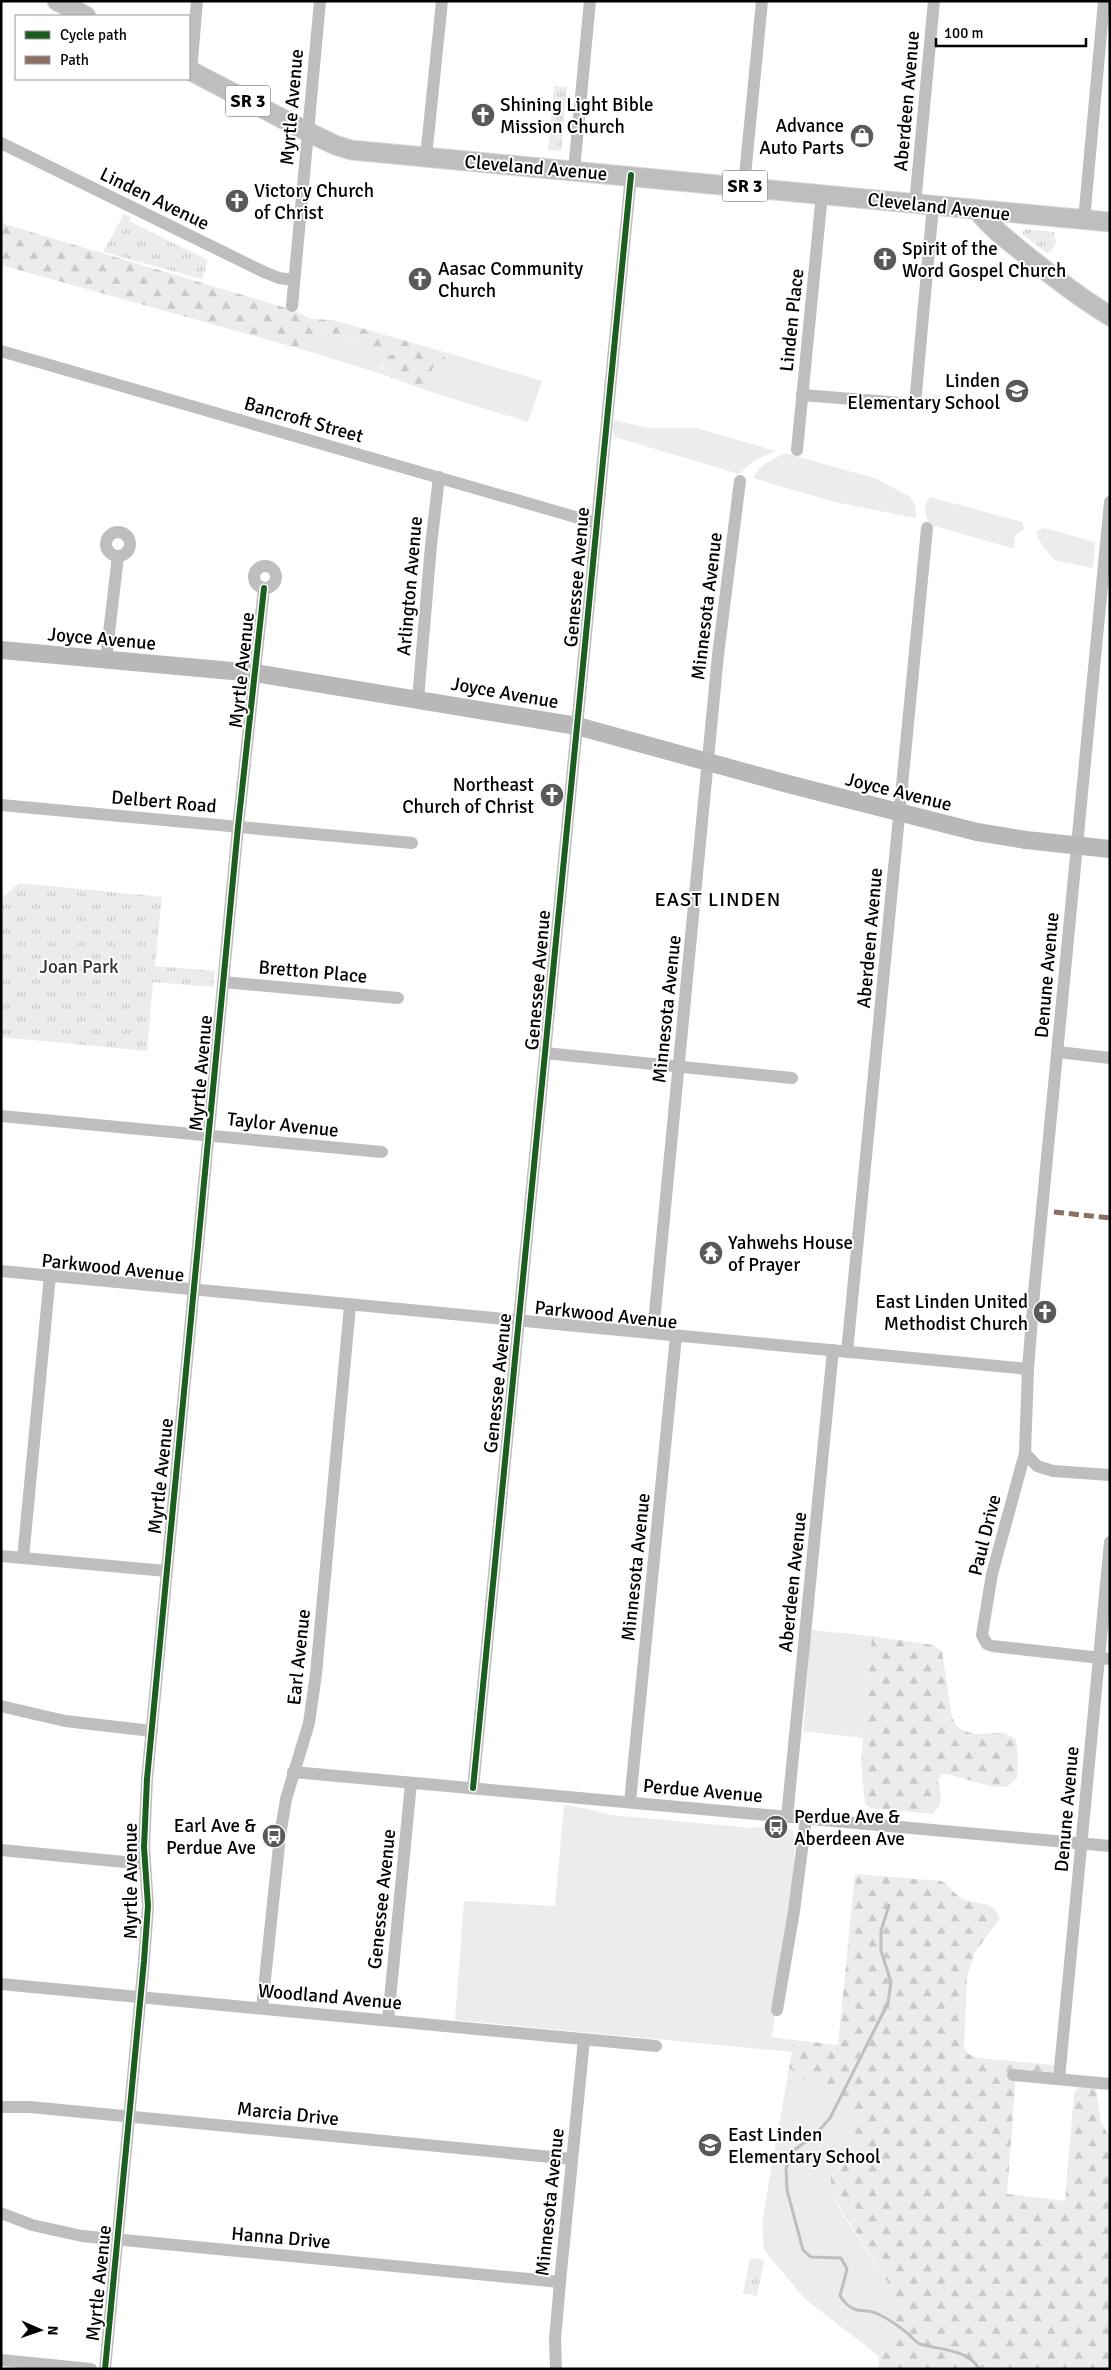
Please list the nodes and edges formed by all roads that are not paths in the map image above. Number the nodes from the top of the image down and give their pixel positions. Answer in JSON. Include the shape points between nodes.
{"nodes":[{"id":1,"x":57,"y":1,"type":"edge"},
{"id":2,"x":197,"y":1,"type":"edge"},
{"id":3,"x":320,"y":1,"type":"edge"},
{"id":4,"x":442,"y":1,"type":"edge"},
{"id":5,"x":590,"y":1,"type":"edge"},
{"id":6,"x":762,"y":1,"type":"edge"},
{"id":7,"x":934,"y":1,"type":"edge"},
{"id":8,"x":1104,"y":1,"type":"edge"},
{"id":9,"x":84,"y":15,"type":"edge"},
{"id":10,"x":190,"y":70,"type":"edge"},
{"id":11,"x":308,"y":132,"type":"junction"},
{"id":12,"x":1,"y":143,"type":"edge"},
{"id":13,"x":426,"y":156,"type":"junction"},
{"id":14,"x":574,"y":170,"type":"junction"},
{"id":15,"x":631,"y":175,"type":"junction"},
{"id":16,"x":744,"y":186,"type":"junction"},
{"id":17,"x":822,"y":194,"type":"junction"},
{"id":18,"x":924,"y":205,"type":"junction"},
{"id":19,"x":978,"y":211,"type":"junction"},
{"id":20,"x":1037,"y":215,"type":"junction"},
{"id":21,"x":1084,"y":220,"type":"junction"},
{"id":22,"x":1110,"y":222,"type":"edge"},
{"id":23,"x":1028,"y":256,"type":"junction"},
{"id":24,"x":294,"y":280,"type":"junction"},
{"id":25,"x":292,"y":306,"type":"dead end"},
{"id":26,"x":1110,"y":316,"type":"edge"},
{"id":27,"x":1,"y":351,"type":"edge"},
{"id":28,"x":802,"y":395,"type":"junction"},
{"id":29,"x":797,"y":450,"type":"dead end"},
{"id":30,"x":439,"y":477,"type":"junction"},
{"id":31,"x":740,"y":481,"type":"dead end"},
{"id":32,"x":1110,"y":502,"type":"edge"},
{"id":33,"x":596,"y":523,"type":"junction"},
{"id":34,"x":927,"y":528,"type":"dead end"},
{"id":35,"x":118,"y":556,"type":"dead end"},
{"id":36,"x":264,"y":588,"type":"dead end"},
{"id":37,"x":1,"y":650,"type":"edge"},
{"id":38,"x":106,"y":659,"type":"junction"},
{"id":39,"x":254,"y":673,"type":"junction"},
{"id":40,"x":418,"y":698,"type":"junction"},
{"id":41,"x":577,"y":726,"type":"junction"},
{"id":42,"x":709,"y":762,"type":"junction"},
{"id":43,"x":1,"y":805,"type":"edge"},
{"id":44,"x":898,"y":812,"type":"junction"},
{"id":45,"x":238,"y":827,"type":"junction"},
{"id":46,"x":412,"y":843,"type":"dead end"},
{"id":47,"x":1078,"y":846,"type":"junction"},
{"id":48,"x":1110,"y":849,"type":"edge"},
{"id":49,"x":223,"y":982,"type":"junction"},
{"id":50,"x":398,"y":998,"type":"dead end"},
{"id":51,"x":1058,"y":1052,"type":"junction"},
{"id":52,"x":545,"y":1053,"type":"junction"},
{"id":53,"x":1110,"y":1058,"type":"edge"},
{"id":54,"x":679,"y":1068,"type":"junction"},
{"id":55,"x":792,"y":1078,"type":"dead end"},
{"id":56,"x":1,"y":1116,"type":"edge"},
{"id":57,"x":209,"y":1135,"type":"junction"},
{"id":58,"x":382,"y":1152,"type":"dead end"},
{"id":59,"x":1,"y":1271,"type":"edge"},
{"id":60,"x":50,"y":1276,"type":"junction"},
{"id":61,"x":193,"y":1290,"type":"junction"},
{"id":62,"x":350,"y":1306,"type":"junction"},
{"id":63,"x":518,"y":1320,"type":"junction"},
{"id":64,"x":653,"y":1333,"type":"junction"},
{"id":65,"x":676,"y":1336,"type":"junction"},
{"id":66,"x":832,"y":1350,"type":"junction"},
{"id":67,"x":847,"y":1352,"type":"junction"},
{"id":68,"x":1028,"y":1369,"type":"junction"},
{"id":69,"x":1025,"y":1453,"type":"junction"},
{"id":70,"x":1110,"y":1475,"type":"edge"},
{"id":71,"x":1110,"y":1542,"type":"edge"},
{"id":72,"x":1,"y":1556,"type":"edge"},
{"id":73,"x":23,"y":1558,"type":"junction"},
{"id":74,"x":166,"y":1571,"type":"junction"},
{"id":75,"x":1105,"y":1658,"type":"edge"},
{"id":76,"x":1,"y":1706,"type":"edge"},
{"id":77,"x":152,"y":1731,"type":"junction"},
{"id":78,"x":293,"y":1772,"type":"junction"},
{"id":79,"x":411,"y":1782,"type":"junction"},
{"id":80,"x":473,"y":1788,"type":"junction"},
{"id":81,"x":630,"y":1802,"type":"junction"},
{"id":82,"x":787,"y":1817,"type":"junction"},
{"id":83,"x":806,"y":1818,"type":"junction"},
{"id":84,"x":1082,"y":1843,"type":"junction"},
{"id":85,"x":1110,"y":1846,"type":"edge"},
{"id":86,"x":1,"y":1850,"type":"edge"},
{"id":87,"x":145,"y":1864,"type":"junction"},
{"id":88,"x":1,"y":1984,"type":"edge"},
{"id":89,"x":140,"y":1998,"type":"junction"},
{"id":90,"x":262,"y":2008,"type":"junction"},
{"id":91,"x":777,"y":2010,"type":"dead end"},
{"id":92,"x":388,"y":2020,"type":"junction"},
{"id":93,"x":584,"y":2040,"type":"junction"},
{"id":94,"x":656,"y":2046,"type":"dead end"},
{"id":95,"x":1013,"y":2075,"type":"dead end"},
{"id":96,"x":1059,"y":2079,"type":"junction"},
{"id":97,"x":1110,"y":2084,"type":"edge"},
{"id":98,"x":1,"y":2107,"type":"edge"},
{"id":99,"x":128,"y":2117,"type":"junction"},
{"id":100,"x":572,"y":2159,"type":"junction"},
{"id":101,"x":1,"y":2213,"type":"edge"},
{"id":102,"x":118,"y":2241,"type":"junction"},
{"id":103,"x":560,"y":2282,"type":"junction"},
{"id":104,"x":1,"y":2360,"type":"edge"},
{"id":105,"x":91,"y":2369,"type":"edge"},
{"id":106,"x":105,"y":2369,"type":"edge"},
{"id":107,"x":556,"y":2369,"type":"edge"}],
"edges":[{"from":1,"to":9,"type":"main road"},
{"from":2,"to":10,"type":"street"},
{"from":3,"to":11,"type":"street","name":"Myrtle Avenue"},
{"from":4,"to":13,"type":"street"},
{"from":5,"to":14,"type":"street"},
{"from":6,"to":16,"type":"street"},
{"from":7,"to":18,"type":"street","name":"Aberdeen Avenue"},
{"from":8,"to":21,"type":"street"},
{"from":10,"to":11,"type":"main road","name":"Cleveland Avenue","number":"SR 3"},
{"from":11,"to":13,"type":"main road","name":"Cleveland Avenue","number":"SR 3","via":[[351,150]]},
{"from":11,"to":24,"type":"street","name":"Myrtle Avenue"},
{"from":12,"to":24,"type":"street","name":"Linden Avenue","via":[[264,272]]},
{"from":13,"to":14,"type":"main road","name":"Cleveland Avenue","number":"SR 3"},
{"from":14,"to":15,"type":"main road","name":"Cleveland Avenue","number":"SR 3"},
{"from":15,"to":16,"type":"main road","name":"Cleveland Avenue","number":"SR 3"},
{"from":15,"to":33,"type":"street","name":"Genessee Avenue"},
{"from":16,"to":17,"type":"main road","name":"Cleveland Avenue","number":"SR 3"},
{"from":17,"to":18,"type":"main road","name":"Cleveland Avenue","number":"SR 3"},
{"from":17,"to":28,"type":"street","name":"Linden Place"},
{"from":18,"to":19,"type":"main road","name":"Cleveland Avenue"},
{"from":18,"to":28,"type":"street","name":"Aberdeen Avenue","via":[[915,404]]},
{"from":19,"to":20,"type":"main road","name":"Cleveland Avenue"},
{"from":19,"to":23,"type":"main road","via":[[994,229]]},
{"from":20,"to":21,"type":"main road","name":"Cleveland Avenue"},
{"from":20,"to":23,"type":"main road","via":[[1019,226],[1016,232]]},
{"from":21,"to":22,"type":"main road","name":"Cleveland Avenue"},
{"from":23,"to":26,"type":"main road"},
{"from":24,"to":25,"type":"street","name":"Myrtle Avenue"},
{"from":27,"to":30,"type":"street","name":"Bancroft Street"},
{"from":28,"to":29,"type":"street","name":"Linden Place"},
{"from":30,"to":33,"type":"street","name":"Bancroft Street"},
{"from":30,"to":40,"type":"street","name":"Arlington Avenue"},
{"from":31,"to":42,"type":"street","name":"Minnesota Avenue","via":[[718,655]]},
{"from":32,"to":47,"type":"street","name":"Denune Avenue"},
{"from":33,"to":41,"type":"street","name":"Genessee Avenue"},
{"from":34,"to":44,"type":"street","name":"Aberdeen Avenue"},
{"from":35,"to":38,"type":"street"},
{"from":36,"to":39,"type":"street","name":"Myrtle Avenue"},
{"from":37,"to":38,"type":"street","name":"Joyce Avenue"},
{"from":38,"to":39,"type":"street","name":"Joyce Avenue"},
{"from":39,"to":40,"type":"street","name":"Joyce Avenue"},
{"from":39,"to":45,"type":"street","name":"Myrtle Avenue"},
{"from":40,"to":41,"type":"street","name":"Joyce Avenue"},
{"from":41,"to":42,"type":"street","name":"Joyce Avenue"},
{"from":41,"to":52,"type":"street","name":"Genessee Avenue"},
{"from":42,"to":44,"type":"street","name":"Joyce Avenue"},
{"from":42,"to":54,"type":"street","name":"Minnesota Avenue"},
{"from":43,"to":45,"type":"street","name":"Delbert Road"},
{"from":44,"to":47,"type":"street","name":"Joyce Avenue","via":[[977,832]]},
{"from":44,"to":67,"type":"street","name":"Aberdeen Avenue"},
{"from":45,"to":46,"type":"street","name":"Delbert Road"},
{"from":45,"to":49,"type":"street","name":"Myrtle Avenue"},
{"from":47,"to":48,"type":"street","name":"Joyce Avenue"},
{"from":47,"to":51,"type":"street","name":"Denune Avenue"},
{"from":49,"to":50,"type":"street","name":"Bretton Place"},
{"from":49,"to":57,"type":"street","name":"Myrtle Avenue"},
{"from":51,"to":53,"type":"street"},
{"from":51,"to":68,"type":"street","name":"Denune Avenue"},
{"from":52,"to":54,"type":"street"},
{"from":52,"to":63,"type":"street","name":"Genessee Avenue"},
{"from":54,"to":55,"type":"street"},
{"from":54,"to":64,"type":"street","name":"Minnesota Avenue"},
{"from":56,"to":57,"type":"street","name":"Taylor Avenue"},
{"from":57,"to":58,"type":"street","name":"Taylor Avenue"},
{"from":57,"to":61,"type":"street","name":"Myrtle Avenue"},
{"from":59,"to":60,"type":"street","name":"Parkwood Avenue"},
{"from":60,"to":61,"type":"street","name":"Parkwood Avenue"},
{"from":60,"to":73,"type":"street"},
{"from":61,"to":62,"type":"street","name":"Parkwood Avenue"},
{"from":61,"to":74,"type":"street","name":"Myrtle Avenue"},
{"from":62,"to":63,"type":"street","name":"Parkwood Avenue"},
{"from":62,"to":78,"type":"street","name":"Earl Avenue","via":[[316,1674],[309,1723]]},
{"from":63,"to":64,"type":"street","name":"Parkwood Avenue"},
{"from":63,"to":80,"type":"street","name":"Genessee Avenue"},
{"from":64,"to":65,"type":"street","name":"Parkwood Avenue"},
{"from":65,"to":66,"type":"street","name":"Parkwood Avenue"},
{"from":65,"to":81,"type":"street","name":"Minnesota Avenue"},
{"from":66,"to":67,"type":"street","name":"Parkwood Avenue"},
{"from":66,"to":82,"type":"street","name":"Aberdeen Avenue"},
{"from":67,"to":68,"type":"street","name":"Parkwood Avenue"},
{"from":68,"to":69,"type":"street","name":"Denune Avenue"},
{"from":69,"to":70,"type":"street","via":[[1037,1466]]},
{"from":69,"to":75,"type":"street","name":"Paul Drive","via":[[992,1574],[983,1627],[984,1641],[992,1646]]},
{"from":71,"to":75,"type":"street","name":"Denune Avenue"},
{"from":72,"to":73,"type":"street"},
{"from":73,"to":74,"type":"street"},
{"from":74,"to":77,"type":"street","name":"Myrtle Avenue"},
{"from":75,"to":84,"type":"street","name":"Denune Avenue"},
{"from":76,"to":77,"type":"street","via":[[65,1721]]},
{"from":77,"to":87,"type":"street","name":"Myrtle Avenue"},
{"from":78,"to":79,"type":"street","name":"Perdue Avenue"},
{"from":78,"to":90,"type":"street","name":"Earl Avenue","via":[[280,1836]]},
{"from":79,"to":80,"type":"street","name":"Perdue Avenue"},
{"from":79,"to":92,"type":"street","name":"Genessee Avenue"},
{"from":80,"to":81,"type":"street","name":"Perdue Avenue"},
{"from":81,"to":82,"type":"street","name":"Perdue Avenue"},
{"from":82,"to":83,"type":"street","name":"Perdue Avenue"},
{"from":83,"to":84,"type":"street","name":"Perdue Avenue"},
{"from":83,"to":91,"type":"street"},
{"from":84,"to":85,"type":"street","name":"Perdue Avenue"},
{"from":84,"to":96,"type":"street","name":"Denune Avenue"},
{"from":86,"to":87,"type":"street"},
{"from":87,"to":89,"type":"street","name":"Myrtle Avenue","via":[[148,1906]]},
{"from":88,"to":89,"type":"street","name":"Woodland Avenue"},
{"from":89,"to":90,"type":"street","name":"Woodland Avenue"},
{"from":89,"to":99,"type":"street","name":"Myrtle Avenue"},
{"from":90,"to":92,"type":"street","name":"Woodland Avenue"},
{"from":92,"to":93,"type":"street","name":"Woodland Avenue"},
{"from":93,"to":94,"type":"street","name":"Woodland Avenue"},
{"from":93,"to":100,"type":"street","name":"Minnesota Avenue"},
{"from":95,"to":96,"type":"street"},
{"from":96,"to":97,"type":"street"},
{"from":98,"to":99,"type":"street","name":"Marcia Drive"},
{"from":99,"to":100,"type":"street","name":"Marcia Drive"},
{"from":99,"to":102,"type":"street","name":"Myrtle Avenue"},
{"from":100,"to":103,"type":"street","name":"Minnesota Avenue"},
{"from":101,"to":102,"type":"street","name":"Hanna Drive","via":[[32,2225]]},
{"from":102,"to":103,"type":"street","name":"Hanna Drive"},
{"from":102,"to":106,"type":"street","name":"Myrtle Avenue"},
{"from":103,"to":107,"type":"street","name":"Minnesota Avenue"},
{"from":104,"to":105,"type":"street"}]}
